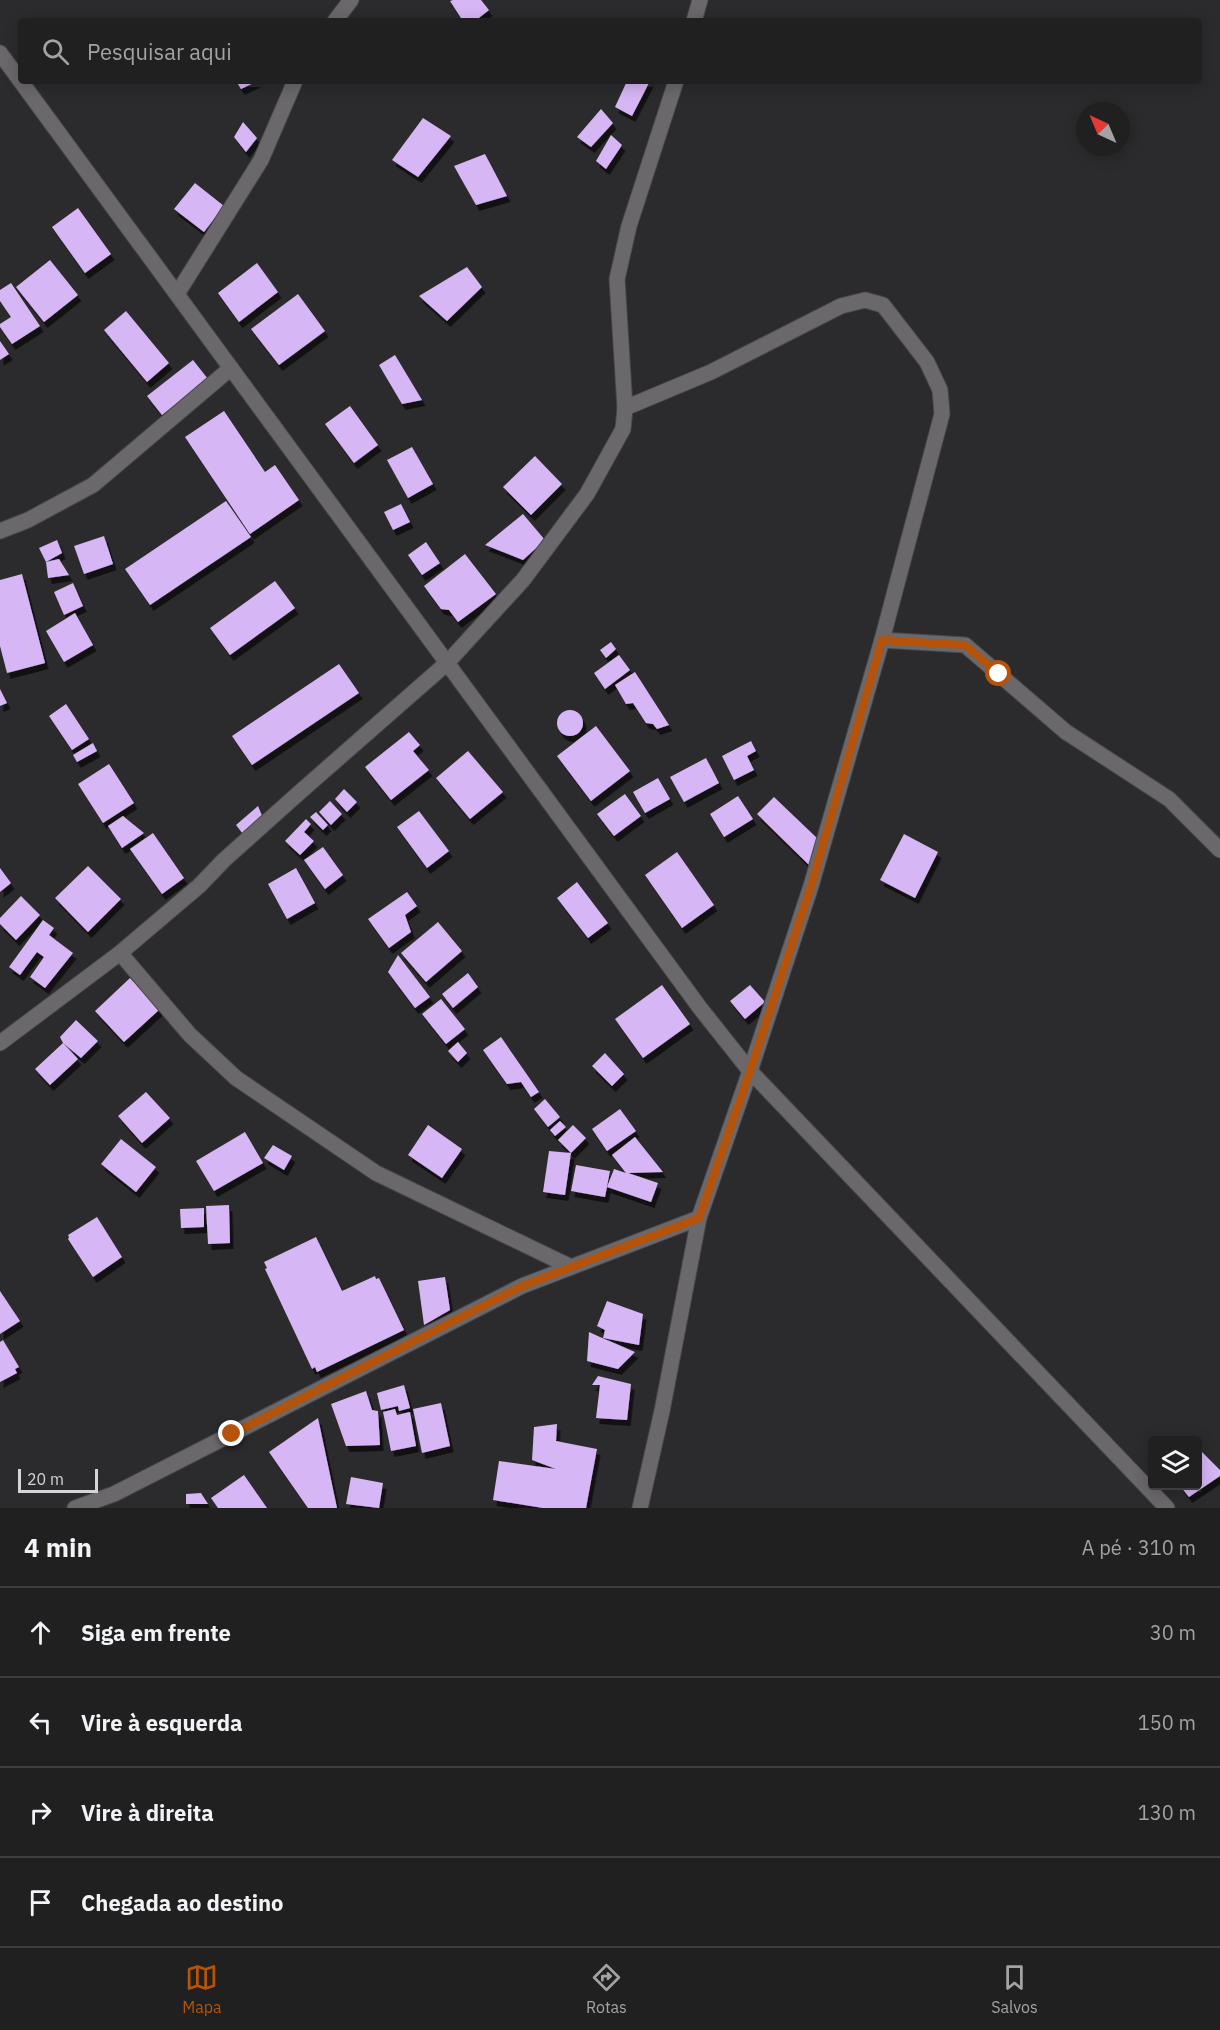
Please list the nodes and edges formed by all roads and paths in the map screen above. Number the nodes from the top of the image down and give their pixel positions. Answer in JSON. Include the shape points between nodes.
{"nodes":[{"id":1,"x":351,"y":0,"type":"edge"},
{"id":2,"x":700,"y":0,"type":"edge"},
{"id":3,"x":337,"y":18,"type":"edge"},
{"id":4,"x":695,"y":18,"type":"edge"},
{"id":5,"x":0,"y":53,"type":"edge"},
{"id":6,"x":18,"y":78,"type":"edge"},
{"id":7,"x":23,"y":84,"type":"edge"},
{"id":8,"x":294,"y":84,"type":"edge"},
{"id":9,"x":675,"y":84,"type":"edge"},
{"id":10,"x":177,"y":294,"type":"junction"},
{"id":11,"x":231,"y":368,"type":"junction"},
{"id":12,"x":625,"y":408,"type":"junction"},
{"id":13,"x":0,"y":531,"type":"edge"},
{"id":14,"x":882,"y":640,"type":"junction"},
{"id":15,"x":447,"y":663,"type":"junction"},
{"id":16,"x":1220,"y":850,"type":"edge"},
{"id":17,"x":120,"y":953,"type":"junction"},
{"id":18,"x":0,"y":1043,"type":"edge"},
{"id":19,"x":750,"y":1071,"type":"junction"},
{"id":20,"x":699,"y":1218,"type":"junction"},
{"id":21,"x":571,"y":1267,"type":"junction"},
{"id":22,"x":75,"y":1508,"type":"edge"},
{"id":23,"x":640,"y":1508,"type":"edge"},
{"id":24,"x":1167,"y":1508,"type":"edge"}],
"edges":[{"from":1,"to":3,"type":"street"},
{"from":2,"to":4,"type":"street"},
{"from":5,"to":6,"type":"street"},
{"from":7,"to":10,"type":"street"},
{"from":8,"to":10,"type":"street","via":[[261,160]]},
{"from":9,"to":12,"type":"street","via":[[628,226],[617,279]]},
{"from":10,"to":11,"type":"street"},
{"from":11,"to":13,"type":"street","via":[[93,485]]},
{"from":11,"to":15,"type":"street"},
{"from":12,"to":14,"type":"street","via":[[711,372],[841,306],[865,300],[883,305],[927,362],[940,390],[942,414]]},
{"from":12,"to":15,"type":"street","via":[[623,429],[587,494],[523,580]]},
{"from":14,"to":16,"type":"street","via":[[965,645],[1066,732],[1169,799]]},
{"from":14,"to":19,"type":"street","via":[[811,886]]},
{"from":15,"to":17,"type":"street"},
{"from":15,"to":19,"type":"street"},
{"from":17,"to":18,"type":"street"},
{"from":17,"to":21,"type":"street","via":[[190,1035],[236,1078],[376,1173]]},
{"from":19,"to":20,"type":"street"},
{"from":19,"to":24,"type":"street"},
{"from":20,"to":21,"type":"street"},
{"from":20,"to":23,"type":"street"},
{"from":21,"to":22,"type":"street","via":[[522,1286],[114,1494]]}]}
